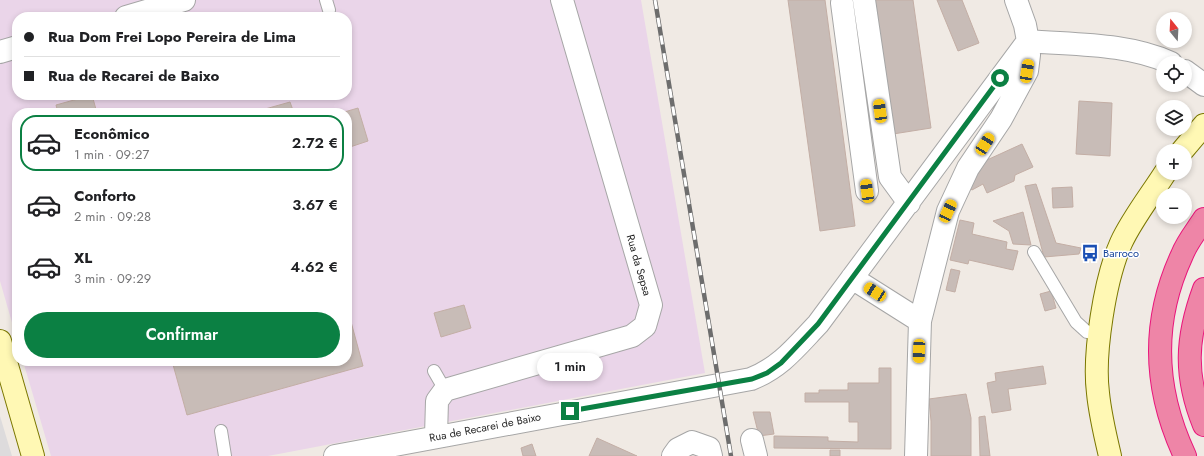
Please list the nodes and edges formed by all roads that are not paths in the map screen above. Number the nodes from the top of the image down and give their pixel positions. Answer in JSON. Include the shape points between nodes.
{"nodes":[{"id":1,"x":184,"y":0,"type":"edge"},
{"id":2,"x":562,"y":0,"type":"edge"},
{"id":3,"x":1016,"y":0,"type":"edge"},
{"id":4,"x":852,"y":1,"type":"edge"},
{"id":5,"x":143,"y":12,"type":"edge"},
{"id":6,"x":1028,"y":41,"type":"junction"},
{"id":7,"x":12,"y":48,"type":"edge"},
{"id":8,"x":0,"y":52,"type":"edge"},
{"id":9,"x":1156,"y":56,"type":"edge"},
{"id":10,"x":1192,"y":76,"type":"edge"},
{"id":11,"x":1204,"y":85,"type":"edge"},
{"id":12,"x":880,"y":111,"type":"junction"},
{"id":13,"x":857,"y":113,"type":"junction"},
{"id":14,"x":1204,"y":125,"type":"edge"},
{"id":15,"x":1188,"y":144,"type":"edge"},
{"id":16,"x":1161,"y":180,"type":"edge"},
{"id":17,"x":867,"y":191,"type":"dead end"},
{"id":18,"x":909,"y":203,"type":"junction"},
{"id":19,"x":1204,"y":219,"type":"edge"},
{"id":20,"x":1034,"y":252,"type":"dead end"},
{"id":21,"x":852,"y":278,"type":"junction"},
{"id":22,"x":1204,"y":289,"type":"edge"},
{"id":23,"x":920,"y":321,"type":"junction"},
{"id":24,"x":1100,"y":335,"type":"junction"},
{"id":25,"x":0,"y":340,"type":"edge"},
{"id":26,"x":434,"y":371,"type":"dead end"},
{"id":27,"x":445,"y":390,"type":"junction"},
{"id":28,"x":1204,"y":425,"type":"edge"},
{"id":29,"x":220,"y":431,"type":"dead end"},
{"id":30,"x":436,"y":436,"type":"junction"},
{"id":31,"x":676,"y":453,"type":"edge"},
{"id":32,"x":33,"y":456,"type":"edge"},
{"id":33,"x":225,"y":456,"type":"edge"},
{"id":34,"x":335,"y":456,"type":"edge"},
{"id":35,"x":711,"y":456,"type":"edge"},
{"id":36,"x":916,"y":456,"type":"edge"},
{"id":37,"x":1110,"y":456,"type":"edge"},
{"id":38,"x":1185,"y":456,"type":"edge"}],
"edges":[{"from":1,"to":5,"type":"street"},
{"from":2,"to":27,"type":"street","name":"Rua da Sepsa","via":[[651,305],[645,326],[632,336]]},
{"from":3,"to":6,"type":"street"},
{"from":4,"to":12,"type":"street"},
{"from":4,"to":13,"type":"street"},
{"from":6,"to":9,"type":"street","via":[[1093,45]]},
{"from":6,"to":18,"type":"street","name":"Rua de Recarei de Baixo"},
{"from":6,"to":23,"type":"street","via":[[1027,71],[1001,119],[968,168],[948,211]]},
{"from":7,"to":8,"type":"street"},
{"from":10,"to":11,"type":"street"},
{"from":12,"to":13,"type":"street"},
{"from":12,"to":18,"type":"street","via":[[890,177]]},
{"from":13,"to":17,"type":"street"},
{"from":14,"to":15,"type":"street"},
{"from":16,"to":24,"type":"street","via":[[1121,242],[1112,266]]},
{"from":18,"to":21,"type":"street","name":"Rua de Recarei de Baixo"},
{"from":19,"to":38,"type":"highway","via":[[1182,254],[1165,300],[1161,322],[1160,374],[1166,405]]},
{"from":20,"to":24,"type":"lane","via":[[1076,322],[1087,332]]},
{"from":21,"to":23,"type":"street"},
{"from":21,"to":30,"type":"street","name":"Rua de Recarei de Baixo","via":[[818,324],[781,363],[752,379]]},
{"from":22,"to":28,"type":"highway","via":[[1194,316],[1190,345],[1190,375],[1196,406]]},
{"from":23,"to":36,"type":"street"},
{"from":24,"to":37,"type":"street","via":[[1096,363],[1097,392]]},
{"from":25,"to":32,"type":"street"},
{"from":26,"to":27,"type":"lane"},
{"from":27,"to":30,"type":"street","via":[[437,401]]},
{"from":29,"to":33,"type":"lane"},
{"from":30,"to":34,"type":"street","name":"Rua de Recarei de Baixo"},
{"from":31,"to":35,"type":"street","via":[[692,442],[710,448]]}]}
